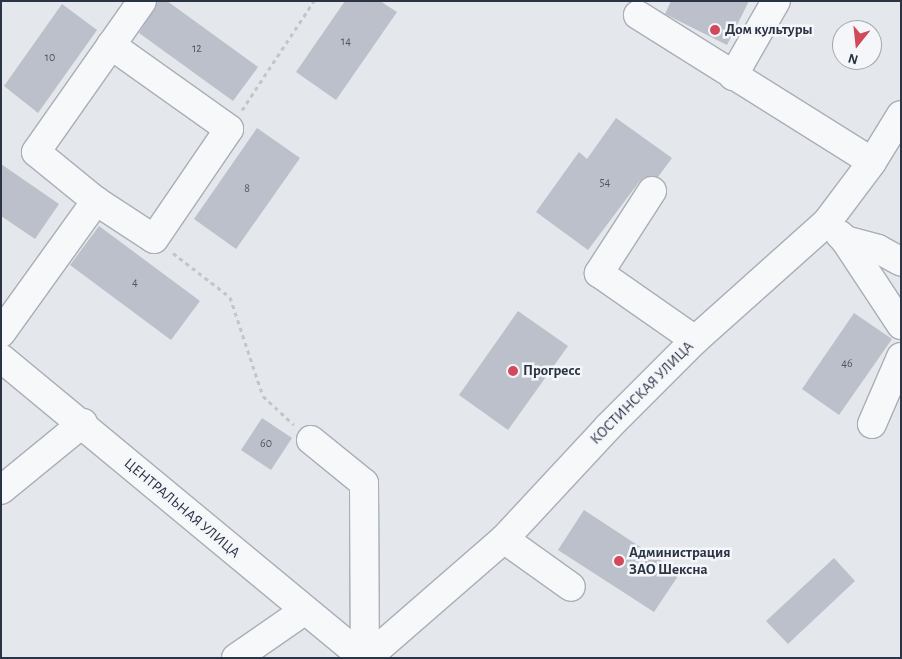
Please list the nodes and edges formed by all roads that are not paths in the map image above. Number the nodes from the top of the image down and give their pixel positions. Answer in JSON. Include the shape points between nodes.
{"nodes":[{"id":1,"x":142,"y":1,"type":"edge"},
{"id":2,"x":776,"y":1,"type":"edge"},
{"id":3,"x":638,"y":15,"type":"dead end"},
{"id":4,"x":111,"y":45,"type":"junction"},
{"id":5,"x":733,"y":76,"type":"junction"},
{"id":6,"x":901,"y":115,"type":"edge"},
{"id":7,"x":872,"y":162,"type":"junction"},
{"id":8,"x":652,"y":191,"type":"dead end"},
{"id":9,"x":96,"y":201,"type":"junction"},
{"id":10,"x":836,"y":231,"type":"junction"},
{"id":11,"x":901,"y":262,"type":"edge"},
{"id":12,"x":901,"y":325,"type":"edge"},
{"id":13,"x":1,"y":333,"type":"edge"},
{"id":14,"x":695,"y":340,"type":"junction"},
{"id":15,"x":901,"y":357,"type":"edge"},
{"id":16,"x":1,"y":358,"type":"edge"},
{"id":17,"x":83,"y":423,"type":"junction"},
{"id":18,"x":872,"y":424,"type":"dead end"},
{"id":19,"x":311,"y":440,"type":"road end"},
{"id":20,"x":1,"y":490,"type":"edge"},
{"id":21,"x":504,"y":539,"type":"junction"},
{"id":22,"x":571,"y":587,"type":"dead end"},
{"id":23,"x":304,"y":611,"type":"junction"},
{"id":24,"x":236,"y":658,"type":"edge"},
{"id":25,"x":365,"y":658,"type":"edge"}],
"edges":[{"from":1,"to":4,"type":"street"},
{"from":2,"to":5,"type":"street"},
{"from":3,"to":5,"type":"street"},
{"from":4,"to":9,"type":"street","via":[[36,152]]},
{"from":4,"to":9,"type":"street","via":[[229,130],[154,239]]},
{"from":5,"to":7,"type":"street"},
{"from":6,"to":7,"type":"street","name":"КОСТИНСКАЯ УЛИЦА"},
{"from":7,"to":10,"type":"street","name":"КОСТИНСКАЯ УЛИЦА"},
{"from":8,"to":14,"type":"street","via":[[599,273]]},
{"from":9,"to":13,"type":"street"},
{"from":10,"to":11,"type":"street"},
{"from":10,"to":12,"type":"street"},
{"from":10,"to":14,"type":"street","name":"КОСТИНСКАЯ УЛИЦА"},
{"from":14,"to":21,"type":"street","name":"КОСТИНСКАЯ УЛИЦА"},
{"from":15,"to":18,"type":"street"},
{"from":16,"to":17,"type":"street","name":"ЦЕНТРАЛЬНАЯ УЛИЦА"},
{"from":17,"to":20,"type":"street"},
{"from":17,"to":23,"type":"street","name":"ЦЕНТРАЛЬНАЯ УЛИЦА"},
{"from":19,"to":25,"type":"street","via":[[364,483]]},
{"from":21,"to":22,"type":"street"},
{"from":21,"to":25,"type":"street","name":"КОСТИНСКАЯ УЛИЦА"},
{"from":23,"to":24,"type":"street"},
{"from":23,"to":25,"type":"street","name":"ЦЕНТРАЛЬНАЯ УЛИЦА"}]}
